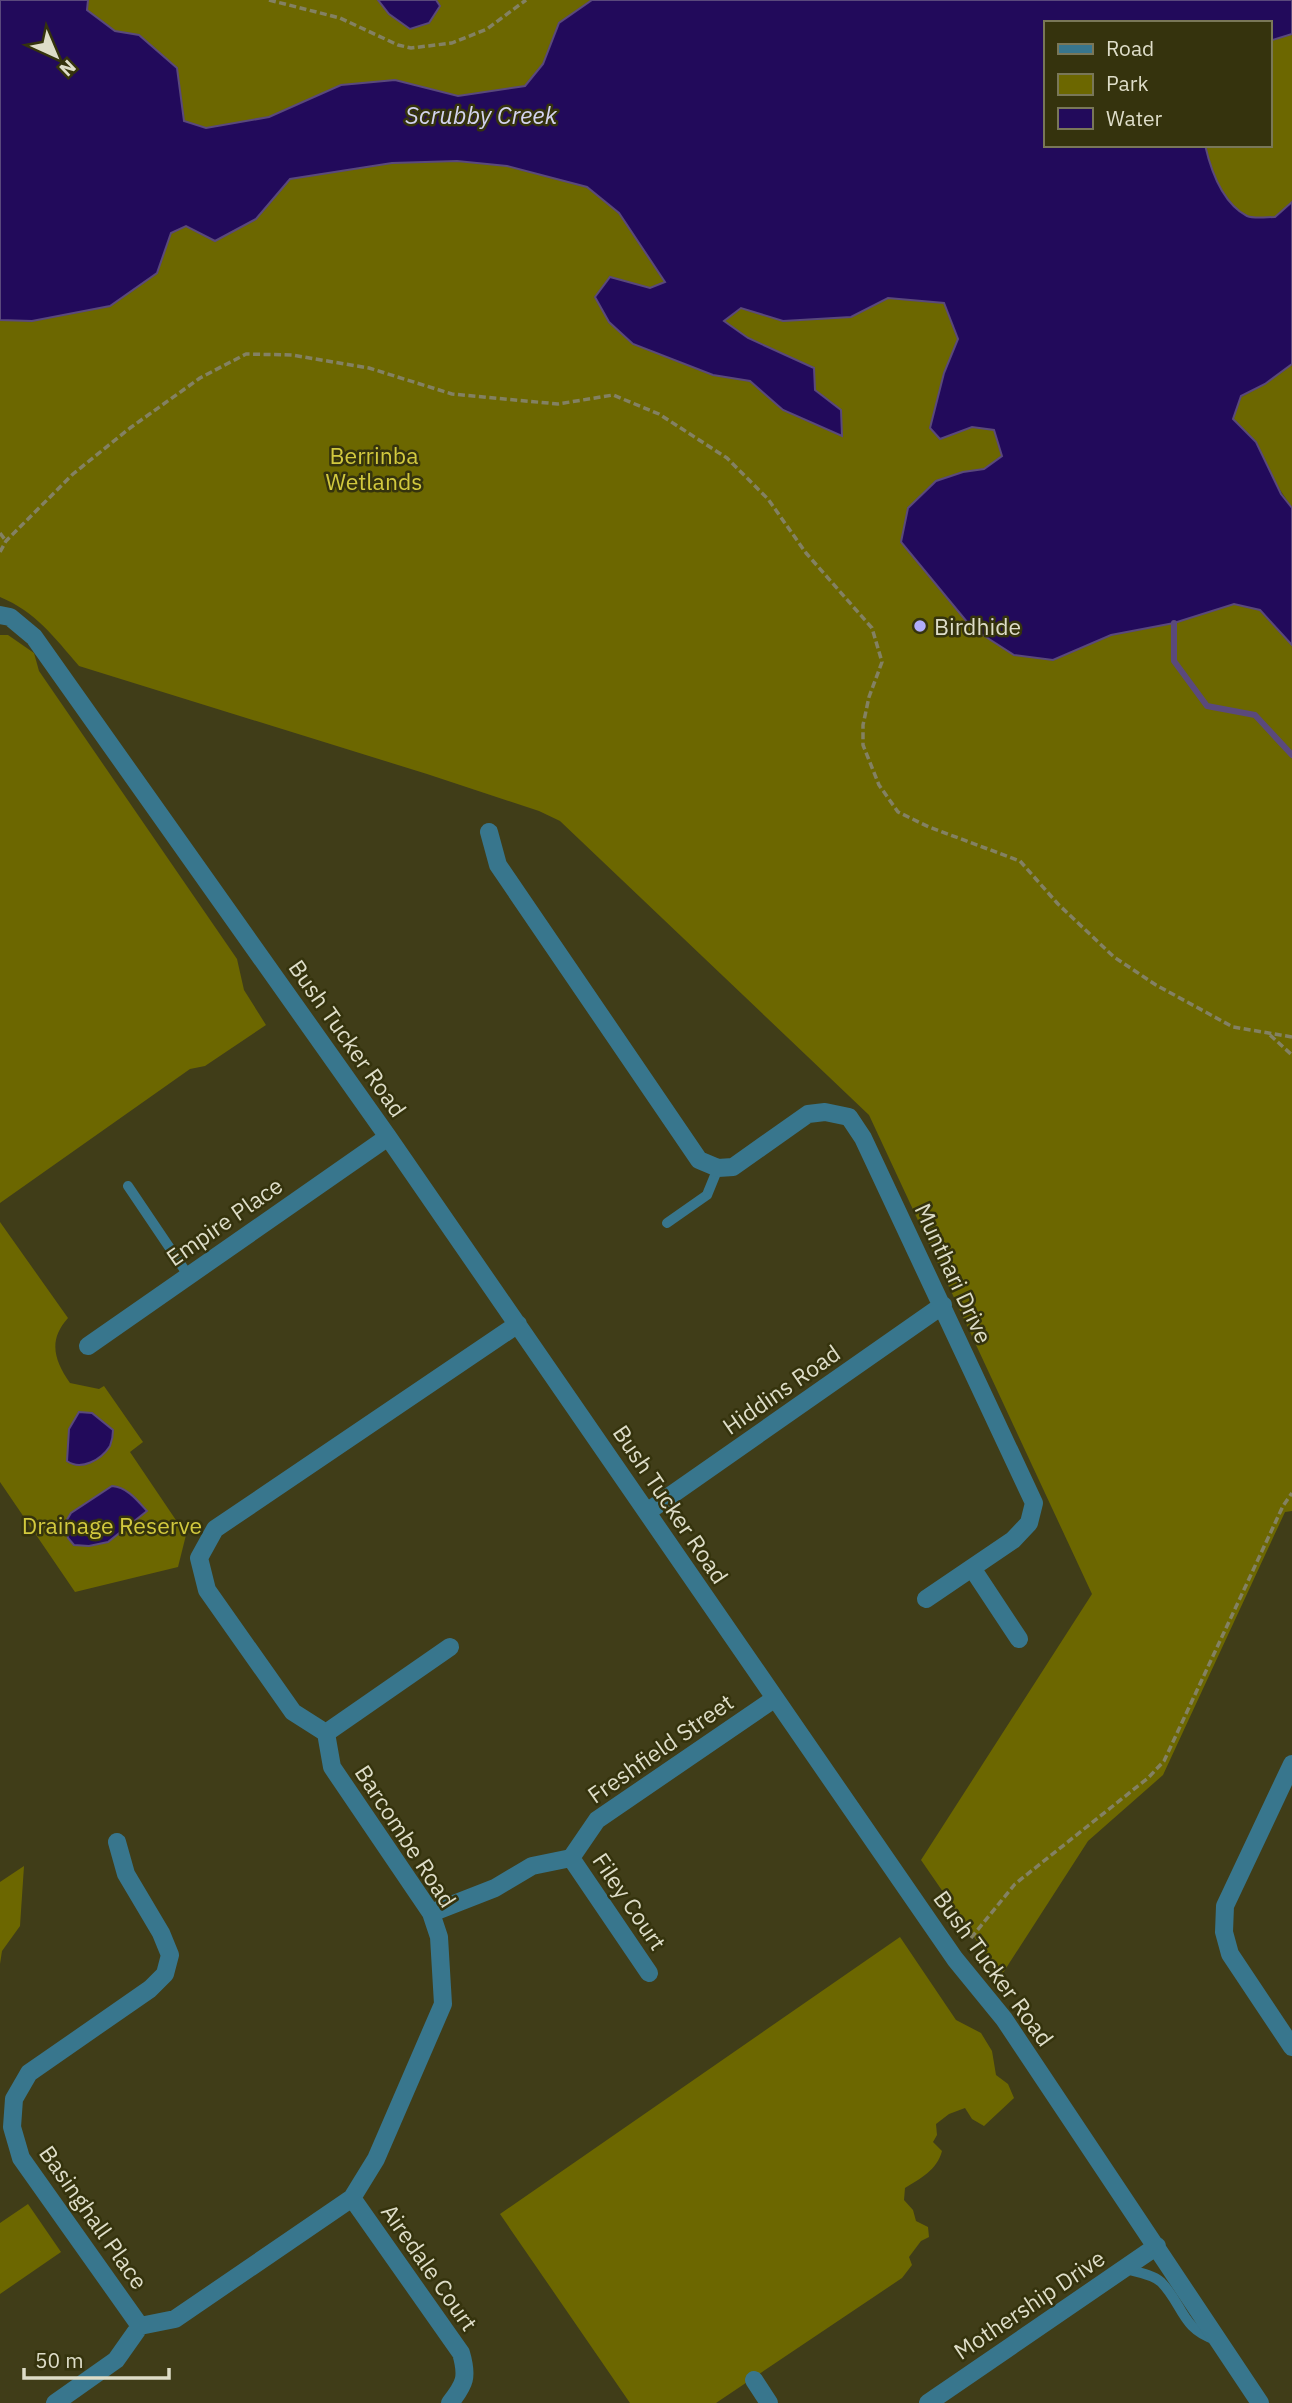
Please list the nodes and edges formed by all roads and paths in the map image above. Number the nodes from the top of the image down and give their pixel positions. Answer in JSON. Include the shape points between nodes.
{"nodes":[{"id":1,"x":269,"y":0,"type":"edge"},
{"id":2,"x":526,"y":0,"type":"edge"},
{"id":3,"x":0,"y":533,"type":"edge"},
{"id":4,"x":6,"y":541,"type":"junction"},
{"id":5,"x":0,"y":552,"type":"edge"},
{"id":6,"x":0,"y":615,"type":"edge"},
{"id":7,"x":489,"y":832,"type":"dead end"},
{"id":8,"x":1269,"y":1033,"type":"junction"},
{"id":9,"x":1292,"y":1037,"type":"edge"},
{"id":10,"x":1292,"y":1055,"type":"edge"},
{"id":11,"x":388,"y":1137,"type":"junction"},
{"id":12,"x":718,"y":1168,"type":"junction"},
{"id":13,"x":128,"y":1185,"type":"dead end"},
{"id":14,"x":667,"y":1223,"type":"dead end"},
{"id":15,"x":188,"y":1275,"type":"junction"},
{"id":16,"x":943,"y":1305,"type":"junction"},
{"id":17,"x":518,"y":1324,"type":"junction"},
{"id":18,"x":88,"y":1346,"type":"dead end"},
{"id":19,"x":1291,"y":1497,"type":"edge"},
{"id":20,"x":647,"y":1512,"type":"junction"},
{"id":21,"x":972,"y":1568,"type":"junction"},
{"id":22,"x":926,"y":1600,"type":"dead end"},
{"id":23,"x":1020,"y":1639,"type":"dead end"},
{"id":24,"x":450,"y":1647,"type":"dead end"},
{"id":25,"x":774,"y":1699,"type":"junction"},
{"id":26,"x":326,"y":1733,"type":"junction"},
{"id":27,"x":1292,"y":1764,"type":"edge"},
{"id":28,"x":117,"y":1842,"type":"dead end"},
{"id":29,"x":570,"y":1858,"type":"junction"},
{"id":30,"x":431,"y":1913,"type":"junction"},
{"id":31,"x":971,"y":1938,"type":"dead end"},
{"id":32,"x":649,"y":1973,"type":"dead end"},
{"id":33,"x":1292,"y":2047,"type":"edge"},
{"id":34,"x":352,"y":2198,"type":"junction"},
{"id":35,"x":1157,"y":2246,"type":"junction"},
{"id":36,"x":1124,"y":2269,"type":"junction"},
{"id":37,"x":140,"y":2326,"type":"junction"},
{"id":38,"x":1220,"y":2342,"type":"junction"},
{"id":39,"x":754,"y":2380,"type":"dead end"},
{"id":40,"x":55,"y":2403,"type":"edge"},
{"id":41,"x":450,"y":2403,"type":"edge"},
{"id":42,"x":769,"y":2403,"type":"edge"},
{"id":43,"x":928,"y":2403,"type":"edge"},
{"id":44,"x":1260,"y":2403,"type":"edge"}],
"edges":[{"from":1,"to":2,"type":"path","via":[[340,18],[411,48],[452,43],[487,29]]},
{"from":3,"to":4,"type":"path"},
{"from":4,"to":5,"type":"path"},
{"from":4,"to":8,"type":"path","via":[[73,474],[130,428],[200,377],[246,354],[292,355],[369,368],[452,394],[558,404],[613,396],[636,404],[727,458],[768,499],[806,553],[872,628],[882,662],[863,725],[863,746],[879,785],[898,812],[1020,861],[1114,957],[1233,1027]]},
{"from":6,"to":11,"type":"street","name":"Bush Tucker Road","via":[[10,617],[34,637]]},
{"from":7,"to":12,"type":"street","via":[[498,865],[513,888],[699,1160]]},
{"from":8,"to":9,"type":"path"},
{"from":8,"to":10,"type":"path"},
{"from":11,"to":15,"type":"street","name":"Empire Place"},
{"from":11,"to":17,"type":"street","name":"Bush Tucker Road"},
{"from":12,"to":14,"type":"lane","via":[[707,1195]]},
{"from":12,"to":16,"type":"street","name":"Munthari Drive","via":[[733,1167],[808,1114],[849,1117]]},
{"from":13,"to":15,"type":"lane"},
{"from":15,"to":18,"type":"street","name":"Empire Place"},
{"from":16,"to":20,"type":"street","name":"Hiddins Road"},
{"from":16,"to":21,"type":"street","name":"Munthari Drive","via":[[1034,1503],[1029,1523],[1013,1540]]},
{"from":17,"to":20,"type":"street","name":"Bush Tucker Road"},
{"from":17,"to":26,"type":"street","via":[[215,1529],[199,1558],[206,1590],[293,1712]]},
{"from":19,"to":31,"type":"path","via":[[1164,1761],[1015,1884]]},
{"from":20,"to":25,"type":"street","name":"Bush Tucker Road"},
{"from":21,"to":22,"type":"street","name":"Munthari Drive"},
{"from":21,"to":23,"type":"street"},
{"from":24,"to":26,"type":"street"},
{"from":25,"to":29,"type":"street","name":"Freshfield Street","via":[[597,1820]]},
{"from":25,"to":35,"type":"street","name":"Bush Tucker Road","via":[[955,1959],[1004,2019]]},
{"from":26,"to":30,"type":"street","name":"Barcombe Road","via":[[332,1767]]},
{"from":27,"to":33,"type":"street","via":[[1225,1906],[1224,1932],[1230,1954]]},
{"from":28,"to":37,"type":"street","name":"Basinghall Place","via":[[126,1874],[170,1955],[165,1974],[29,2073],[14,2099],[12,2127],[21,2158]]},
{"from":29,"to":30,"type":"street","via":[[532,1866],[495,1888]]},
{"from":29,"to":32,"type":"street","name":"Filey Court"},
{"from":30,"to":34,"type":"street","name":"Barcombe Road","via":[[439,1937],[443,2004],[376,2159]]},
{"from":34,"to":37,"type":"street","name":"Barcombe Road","via":[[175,2319]]},
{"from":34,"to":41,"type":"street","name":"Airedale Court","via":[[461,2353],[463,2386]]},
{"from":35,"to":36,"type":"street","name":"Mothership Drive"},
{"from":35,"to":38,"type":"street","name":"Bush Tucker Road"},
{"from":36,"to":38,"type":"lane","via":[[1160,2281],[1192,2328]]},
{"from":36,"to":43,"type":"street","name":"Mothership Drive"},
{"from":37,"to":40,"type":"street","via":[[116,2360]]},
{"from":38,"to":44,"type":"street","name":"Bush Tucker Road"},
{"from":39,"to":42,"type":"street"}]}
